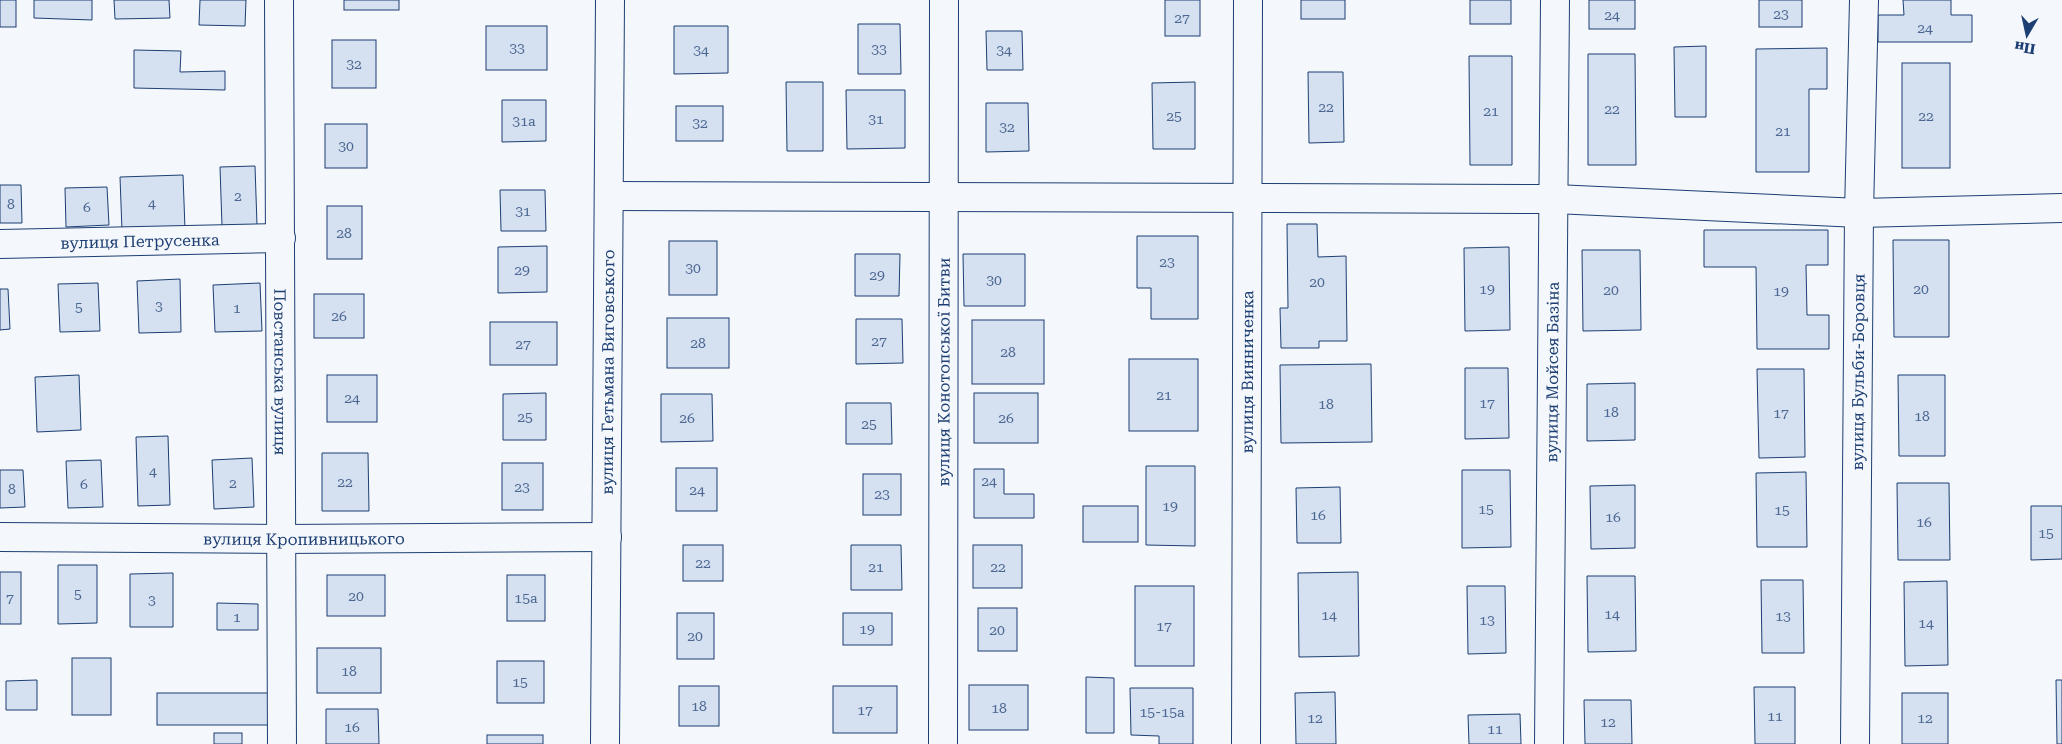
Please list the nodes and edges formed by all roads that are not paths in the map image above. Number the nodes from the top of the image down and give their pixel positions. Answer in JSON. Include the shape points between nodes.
{"nodes":[{"id":1,"x":279,"y":0,"type":"edge"},
{"id":2,"x":610,"y":0,"type":"edge"},
{"id":3,"x":944,"y":0,"type":"edge"},
{"id":4,"x":1248,"y":0,"type":"edge"},
{"id":5,"x":1556,"y":0,"type":"edge"},
{"id":6,"x":1864,"y":0,"type":"edge"},
{"id":7,"x":609,"y":196,"type":"junction"},
{"id":8,"x":942,"y":197,"type":"junction"},
{"id":9,"x":1249,"y":198,"type":"junction"},
{"id":10,"x":1555,"y":199,"type":"junction"},
{"id":11,"x":2062,"y":208,"type":"edge"},
{"id":12,"x":1859,"y":213,"type":"junction"},
{"id":13,"x":281,"y":238,"type":"junction"},
{"id":14,"x":0,"y":244,"type":"edge"},
{"id":15,"x":0,"y":537,"type":"edge"},
{"id":16,"x":607,"y":537,"type":"junction"},
{"id":17,"x":283,"y":539,"type":"junction"},
{"id":18,"x":282,"y":744,"type":"edge"},
{"id":19,"x":605,"y":744,"type":"edge"},
{"id":20,"x":943,"y":744,"type":"edge"},
{"id":21,"x":1246,"y":744,"type":"edge"},
{"id":22,"x":1549,"y":744,"type":"edge"},
{"id":23,"x":1855,"y":744,"type":"edge"}],
"edges":[{"from":1,"to":13,"type":"street","name":"Повстанська вулиця"},
{"from":2,"to":7,"type":"street","name":"вулиця Гетьмана Виговського"},
{"from":3,"to":8,"type":"street","name":"вулиця Конотопської Битви"},
{"from":4,"to":9,"type":"street","name":"вулиця Винниченка"},
{"from":5,"to":10,"type":"street","name":"вулиця Мойсея Базіна"},
{"from":6,"to":12,"type":"street","name":"вулиця Бульби-Боровця"},
{"from":7,"to":8,"type":"street"},
{"from":7,"to":16,"type":"street","name":"вулиця Гетьмана Виговського"},
{"from":8,"to":9,"type":"street"},
{"from":8,"to":20,"type":"street","name":"вулиця Конотопської Битви"},
{"from":9,"to":10,"type":"street"},
{"from":9,"to":21,"type":"street","name":"вулиця Винниченка"},
{"from":10,"to":12,"type":"street"},
{"from":10,"to":22,"type":"street","name":"вулиця Мойсея Базіна"},
{"from":11,"to":12,"type":"street"},
{"from":12,"to":23,"type":"street","name":"вулиця Бульби-Боровця"},
{"from":13,"to":14,"type":"street","name":"вулиця Петрусенка"},
{"from":13,"to":17,"type":"street","name":"Повстанська вулиця"},
{"from":15,"to":17,"type":"street","name":"вулиця Кропивницького"},
{"from":16,"to":17,"type":"street","name":"вулиця Кропивницького"},
{"from":16,"to":19,"type":"street","name":"вулиця Гетьмана Виговського"},
{"from":17,"to":18,"type":"street","name":"Повстанська вулиця"}]}
